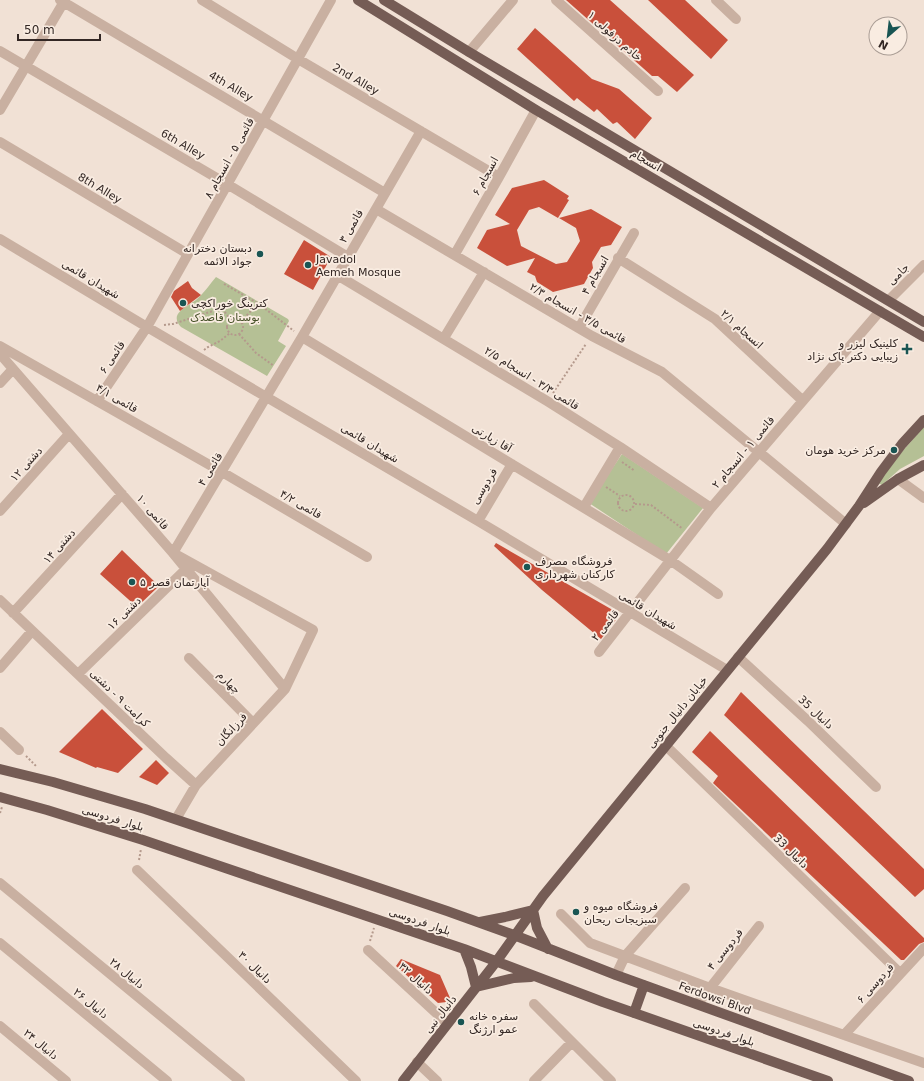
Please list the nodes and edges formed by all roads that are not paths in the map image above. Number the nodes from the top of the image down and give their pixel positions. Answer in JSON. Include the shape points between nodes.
{"nodes":[{"id":1,"x":202,"y":0,"type":"edge"},
{"id":2,"x":331,"y":0,"type":"edge"},
{"id":3,"x":358,"y":0,"type":"edge"},
{"id":4,"x":384,"y":0,"type":"edge"},
{"id":5,"x":513,"y":0,"type":"edge"},
{"id":6,"x":556,"y":0,"type":"edge"},
{"id":7,"x":716,"y":0,"type":"edge"},
{"id":8,"x":63,"y":1,"type":"edge"},
{"id":9,"x":736,"y":19,"type":"dead end"},
{"id":10,"x":0,"y":51,"type":"edge"},
{"id":11,"x":469,"y":52,"type":"junction"},
{"id":12,"x":298,"y":59,"type":"junction"},
{"id":13,"x":26,"y":66,"type":"junction"},
{"id":14,"x":658,"y":91,"type":"dead end"},
{"id":15,"x":0,"y":110,"type":"edge"},
{"id":16,"x":536,"y":110,"type":"junction"},
{"id":17,"x":264,"y":120,"type":"junction"},
{"id":18,"x":421,"y":131,"type":"junction"},
{"id":19,"x":0,"y":142,"type":"edge"},
{"id":20,"x":499,"y":177,"type":"junction"},
{"id":21,"x":227,"y":184,"type":"junction"},
{"id":22,"x":385,"y":193,"type":"junction"},
{"id":23,"x":376,"y":209,"type":"junction"},
{"id":24,"x":634,"y":233,"type":"dead end"},
{"id":25,"x":0,"y":239,"type":"edge"},
{"id":26,"x":188,"y":254,"type":"junction"},
{"id":27,"x":455,"y":254,"type":"junction"},
{"id":28,"x":348,"y":257,"type":"junction"},
{"id":29,"x":618,"y":258,"type":"junction"},
{"id":30,"x":924,"y":265,"type":"edge"},
{"id":31,"x":484,"y":272,"type":"junction"},
{"id":32,"x":337,"y":275,"type":"junction"},
{"id":33,"x":889,"y":300,"type":"junction"},
{"id":34,"x":880,"y":311,"type":"junction"},
{"id":35,"x":924,"y":322,"type":"edge"},
{"id":36,"x":147,"y":327,"type":"junction"},
{"id":37,"x":579,"y":328,"type":"junction"},
{"id":38,"x":302,"y":337,"type":"junction"},
{"id":39,"x":924,"y":337,"type":"edge"},
{"id":40,"x":444,"y":338,"type":"junction"},
{"id":41,"x":0,"y":346,"type":"edge"},
{"id":42,"x":0,"y":354,"type":"edge"},
{"id":43,"x":13,"y":369,"type":"junction"},
{"id":44,"x":0,"y":383,"type":"edge"},
{"id":45,"x":267,"y":396,"type":"junction"},
{"id":46,"x":802,"y":400,"type":"junction"},
{"id":47,"x":97,"y":401,"type":"junction"},
{"id":48,"x":924,"y":420,"type":"edge"},
{"id":49,"x":70,"y":434,"type":"junction"},
{"id":50,"x":620,"y":447,"type":"junction"},
{"id":51,"x":759,"y":452,"type":"junction"},
{"id":52,"x":512,"y":464,"type":"junction"},
{"id":53,"x":924,"y":465,"type":"edge"},
{"id":54,"x":222,"y":472,"type":"junction"},
{"id":55,"x":898,"y":479,"type":"junction"},
{"id":56,"x":122,"y":494,"type":"junction"},
{"id":57,"x":924,"y":498,"type":"edge"},
{"id":58,"x":859,"y":506,"type":"junction"},
{"id":59,"x":584,"y":507,"type":"junction"},
{"id":60,"x":711,"y":508,"type":"junction"},
{"id":61,"x":0,"y":511,"type":"edge"},
{"id":62,"x":478,"y":521,"type":"junction"},
{"id":63,"x":846,"y":524,"type":"junction"},
{"id":64,"x":172,"y":553,"type":"junction"},
{"id":65,"x":367,"y":557,"type":"dead end"},
{"id":66,"x":670,"y":560,"type":"junction"},
{"id":67,"x":186,"y":569,"type":"junction"},
{"id":68,"x":718,"y":594,"type":"dead end"},
{"id":69,"x":0,"y":600,"type":"edge"},
{"id":70,"x":13,"y":613,"type":"junction"},
{"id":71,"x":630,"y":613,"type":"junction"},
{"id":72,"x":32,"y":631,"type":"junction"},
{"id":73,"x":599,"y":652,"type":"dead end"},
{"id":74,"x":738,"y":657,"type":"junction"},
{"id":75,"x":189,"y":658,"type":"dead end"},
{"id":76,"x":0,"y":668,"type":"edge"},
{"id":77,"x":727,"y":670,"type":"junction"},
{"id":78,"x":78,"y":674,"type":"junction"},
{"id":79,"x":285,"y":689,"type":"junction"},
{"id":80,"x":253,"y":723,"type":"junction"},
{"id":81,"x":0,"y":732,"type":"edge"},
{"id":82,"x":665,"y":746,"type":"junction"},
{"id":83,"x":19,"y":750,"type":"road end"},
{"id":84,"x":0,"y":769,"type":"edge"},
{"id":85,"x":196,"y":785,"type":"junction"},
{"id":86,"x":876,"y":787,"type":"dead end"},
{"id":87,"x":0,"y":797,"type":"edge"},
{"id":88,"x":176,"y":819,"type":"junction"},
{"id":89,"x":137,"y":870,"type":"road end"},
{"id":90,"x":0,"y":883,"type":"edge"},
{"id":91,"x":685,"y":888,"type":"dead end"},
{"id":92,"x":533,"y":910,"type":"junction"},
{"id":93,"x":561,"y":914,"type":"dead end"},
{"id":94,"x":478,"y":922,"type":"junction"},
{"id":95,"x":759,"y":926,"type":"dead end"},
{"id":96,"x":514,"y":935,"type":"junction"},
{"id":97,"x":0,"y":943,"type":"edge"},
{"id":98,"x":924,"y":948,"type":"edge"},
{"id":99,"x":464,"y":949,"type":"junction"},
{"id":100,"x":548,"y":949,"type":"junction"},
{"id":101,"x":368,"y":950,"type":"road end"},
{"id":102,"x":625,"y":956,"type":"junction"},
{"id":103,"x":496,"y":962,"type":"junction"},
{"id":104,"x":900,"y":973,"type":"junction"},
{"id":105,"x":616,"y":975,"type":"junction"},
{"id":106,"x":536,"y":977,"type":"junction"},
{"id":107,"x":644,"y":985,"type":"junction"},
{"id":108,"x":476,"y":987,"type":"junction"},
{"id":109,"x":710,"y":988,"type":"junction"},
{"id":110,"x":534,"y":1004,"type":"dead end"},
{"id":111,"x":697,"y":1004,"type":"junction"},
{"id":112,"x":634,"y":1014,"type":"junction"},
{"id":113,"x":448,"y":1023,"type":"junction"},
{"id":114,"x":0,"y":1026,"type":"edge"},
{"id":115,"x":844,"y":1035,"type":"junction"},
{"id":116,"x":572,"y":1042,"type":"junction"},
{"id":117,"x":417,"y":1062,"type":"junction"},
{"id":118,"x":924,"y":1063,"type":"edge"},
{"id":119,"x":59,"y":1079,"type":"edge"},
{"id":120,"x":167,"y":1081,"type":"edge"},
{"id":121,"x":240,"y":1081,"type":"edge"},
{"id":122,"x":356,"y":1081,"type":"edge"},
{"id":123,"x":403,"y":1081,"type":"edge"},
{"id":124,"x":437,"y":1081,"type":"edge"},
{"id":125,"x":534,"y":1081,"type":"edge"},
{"id":126,"x":611,"y":1081,"type":"edge"},
{"id":127,"x":828,"y":1081,"type":"edge"},
{"id":128,"x":909,"y":1081,"type":"edge"}],
"edges":[{"from":1,"to":12,"type":"street","name":"2nd Alley"},
{"from":2,"to":12,"type":"street","name":"قائمی ۵ - انسجام ۸"},
{"from":3,"to":16,"type":"main road","name":"انسجام"},
{"from":4,"to":11,"type":"main road","name":"انسجام"},
{"from":5,"to":11,"type":"street"},
{"from":6,"to":14,"type":"street","name":"خادم دزفولی ۱"},
{"from":7,"to":9,"type":"street"},
{"from":8,"to":13,"type":"street"},
{"from":8,"to":17,"type":"street","name":"4th Alley"},
{"from":10,"to":13,"type":"street","name":"6th Alley"},
{"from":11,"to":33,"type":"main road","name":"انسجام"},
{"from":12,"to":17,"type":"street","name":"قائمی ۵ - انسجام ۸"},
{"from":12,"to":18,"type":"street","name":"2nd Alley"},
{"from":13,"to":15,"type":"street"},
{"from":13,"to":21,"type":"street","name":"6th Alley"},
{"from":16,"to":20,"type":"street","name":"انسجام ۶"},
{"from":16,"to":34,"type":"main road","name":"انسجام"},
{"from":17,"to":21,"type":"street","name":"قائمی ۵ - انسجام ۸"},
{"from":17,"to":22,"type":"street","name":"4th Alley"},
{"from":18,"to":20,"type":"street","name":"2nd Alley"},
{"from":18,"to":22,"type":"street","name":"قائمی ۳"},
{"from":19,"to":26,"type":"street","name":"8th Alley"},
{"from":20,"to":27,"type":"street","name":"انسجام ۶"},
{"from":21,"to":26,"type":"street","name":"قائمی ۵ - انسجام ۸"},
{"from":21,"to":28,"type":"street","name":"6th Alley"},
{"from":22,"to":23,"type":"street","name":"قائمی ۳"},
{"from":23,"to":27,"type":"street","name":"قائمی ۳/۵ - انسجام ۲/۳"},
{"from":23,"to":28,"type":"street","name":"قائمی ۳"},
{"from":24,"to":29,"type":"street","name":"انسجام ۴"},
{"from":25,"to":36,"type":"street","name":"شهیدان قائمی"},
{"from":26,"to":36,"type":"street","name":"قائمی ۵ - انسجام ۸"},
{"from":27,"to":31,"type":"street","name":"قائمی ۳/۵ - انسجام ۲/۳"},
{"from":28,"to":32,"type":"street","name":"قائمی ۳"},
{"from":29,"to":37,"type":"street","name":"انسجام ۴"},
{"from":29,"to":46,"type":"street","name":"انسجام ۲/۱","via":[[715,319]]},
{"from":30,"to":33,"type":"street","name":"جامی"},
{"from":31,"to":37,"type":"street","name":"قائمی ۳/۵ - انسجام ۲/۳"},
{"from":31,"to":40,"type":"street"},
{"from":32,"to":38,"type":"street","name":"قائمی ۳"},
{"from":32,"to":40,"type":"street","name":"قائمی ۳/۳ - انسجام ۲/۵"},
{"from":33,"to":35,"type":"main road","name":"انسجام"},
{"from":34,"to":39,"type":"main road","name":"انسجام"},
{"from":34,"to":46,"type":"street","name":"قائمی ۱ - انسجام ۲"},
{"from":36,"to":45,"type":"street","name":"شهیدان قائمی"},
{"from":36,"to":47,"type":"street","name":"قائمی ۶"},
{"from":37,"to":51,"type":"street","name":"قائمی ۳/۵ - انسجام ۲/۳","via":[[662,372]]},
{"from":38,"to":45,"type":"street","name":"قائمی ۳"},
{"from":38,"to":52,"type":"street","name":"آقا زیارتی"},
{"from":40,"to":50,"type":"street","name":"قائمی ۳/۳ - انسجام ۲/۵"},
{"from":41,"to":47,"type":"street","name":"قائمی ۴/۱"},
{"from":42,"to":43,"type":"street","name":"قائمی ۱۰"},
{"from":43,"to":44,"type":"street"},
{"from":43,"to":49,"type":"street","name":"قائمی ۱۰"},
{"from":45,"to":54,"type":"street","name":"قائمی ۴"},
{"from":45,"to":62,"type":"street","name":"شهیدان قائمی"},
{"from":46,"to":51,"type":"street","name":"قائمی ۱ - انسجام ۲"},
{"from":47,"to":54,"type":"street","name":"قائمی ۴/۱"},
{"from":48,"to":58,"type":"main road","name":"خیابان دانیال جنوبی","via":[[902,444]]},
{"from":49,"to":56,"type":"street","name":"قائمی ۱۰"},
{"from":49,"to":61,"type":"street","name":"دشتی ۱۲"},
{"from":50,"to":59,"type":"street"},
{"from":50,"to":60,"type":"street","name":"قائمی ۳/۳ - انسجام ۲/۵"},
{"from":51,"to":60,"type":"street","name":"قائمی ۱ - انسجام ۲"},
{"from":51,"to":63,"type":"street","name":"قائمی ۳/۵ - انسجام ۲/۳"},
{"from":52,"to":59,"type":"street","name":"آقا زیارتی"},
{"from":52,"to":62,"type":"street","name":"فردوسی"},
{"from":53,"to":55,"type":"main road","name":"خیابان دانیال جنوبی"},
{"from":54,"to":64,"type":"street","name":"قائمی ۴"},
{"from":54,"to":65,"type":"street","name":"قائمی ۴/۲"},
{"from":55,"to":57,"type":"street"},
{"from":55,"to":58,"type":"main road","name":"خیابان دانیال جنوبی"},
{"from":56,"to":64,"type":"street","name":"قائمی ۱۰"},
{"from":56,"to":70,"type":"street","name":"دشتی ۱۴"},
{"from":58,"to":63,"type":"main road","name":"خیابان دانیال جنوبی"},
{"from":59,"to":66,"type":"street","name":"آقا زیارتی"},
{"from":60,"to":66,"type":"street","name":"قائمی ۱ - انسجام ۲","via":[[687,532]]},
{"from":62,"to":71,"type":"street","name":"شهیدان قائمی"},
{"from":63,"to":74,"type":"main road","name":"خیابان دانیال جنوبی"},
{"from":64,"to":67,"type":"street","name":"قائمی ۱۰"},
{"from":64,"to":79,"type":"street","name":"فرزانگان","via":[[313,630]]},
{"from":66,"to":68,"type":"street","name":"آقا زیارتی"},
{"from":66,"to":71,"type":"street","name":"قائمی ۱ - انسجام ۲"},
{"from":67,"to":78,"type":"street","name":"دشتی ۱۶"},
{"from":67,"to":79,"type":"street","name":"قائمی ۱۰"},
{"from":69,"to":70,"type":"street","name":"کرامت ۹ - دشتی"},
{"from":70,"to":72,"type":"street","name":"کرامت ۹ - دشتی"},
{"from":71,"to":73,"type":"street","name":"قائمی ۲"},
{"from":71,"to":77,"type":"street","name":"شهیدان قائمی"},
{"from":72,"to":76,"type":"street"},
{"from":72,"to":78,"type":"street","name":"کرامت ۹ - دشتی"},
{"from":74,"to":77,"type":"main road","name":"خیابان دانیال جنوبی"},
{"from":74,"to":86,"type":"street","name":"دانیال 35"},
{"from":75,"to":80,"type":"street","name":"چهارم"},
{"from":77,"to":82,"type":"main road","name":"خیابان دانیال جنوبی"},
{"from":78,"to":85,"type":"street","name":"کرامت ۹ - دشتی"},
{"from":79,"to":80,"type":"street","name":"فرزانگان"},
{"from":80,"to":85,"type":"street","name":"فرزانگان"},
{"from":81,"to":83,"type":"street"},
{"from":82,"to":92,"type":"main road","name":"خیابان دانیال جنوبی"},
{"from":82,"to":104,"type":"street","name":"دانیال 33"},
{"from":84,"to":88,"type":"main road","name":"بلوار فردوسی"},
{"from":85,"to":88,"type":"street"},
{"from":87,"to":99,"type":"main road","name":"بلوار فردوسی","via":[[143,840]]},
{"from":88,"to":94,"type":"main road","name":"بلوار فردوسی"},
{"from":89,"to":122,"type":"street","name":"دانیال ۳۰"},
{"from":90,"to":121,"type":"street","name":"دانیال ۲۸"},
{"from":91,"to":102,"type":"street"},
{"from":92,"to":94,"type":"main road"},
{"from":92,"to":96,"type":"main road","name":"خیابان دانیال جنوبی"},
{"from":92,"to":100,"type":"main road","via":[[537,928]]},
{"from":93,"to":102,"type":"street","via":[[590,943]]},
{"from":94,"to":96,"type":"main road","name":"بلوار فردوسی"},
{"from":95,"to":109,"type":"street","name":"فردوسی ۴"},
{"from":96,"to":100,"type":"main road","name":"Ferdowsi Blvd"},
{"from":96,"to":103,"type":"main road","name":"خیابان دانیال جنوبی"},
{"from":97,"to":120,"type":"street","name":"دانیال ۲۶"},
{"from":98,"to":104,"type":"street","name":"فردوسی ۶"},
{"from":99,"to":103,"type":"main road","name":"بلوار فردوسی"},
{"from":99,"to":108,"type":"main road"},
{"from":100,"to":105,"type":"main road","name":"Ferdowsi Blvd"},
{"from":101,"to":113,"type":"street","name":"دانیال ۳۲"},
{"from":102,"to":105,"type":"street"},
{"from":102,"to":109,"type":"street"},
{"from":103,"to":106,"type":"main road","name":"بلوار فردوسی"},
{"from":103,"to":108,"type":"main road","name":"دانیال نبی"},
{"from":104,"to":115,"type":"street","name":"فردوسی ۶"},
{"from":105,"to":107,"type":"main road","name":"Ferdowsi Blvd"},
{"from":106,"to":108,"type":"main road","via":[[514,978]]},
{"from":106,"to":112,"type":"main road","name":"بلوار فردوسی"},
{"from":107,"to":111,"type":"main road","name":"Ferdowsi Blvd"},
{"from":107,"to":112,"type":"main road"},
{"from":108,"to":113,"type":"main road","name":"دانیال نبی"},
{"from":109,"to":111,"type":"street","name":"فردوسی ۴"},
{"from":109,"to":115,"type":"street"},
{"from":110,"to":116,"type":"street"},
{"from":111,"to":128,"type":"main road","name":"Ferdowsi Blvd"},
{"from":112,"to":127,"type":"main road","name":"بلوار فردوسی"},
{"from":113,"to":117,"type":"main road","name":"دانیال نبی"},
{"from":114,"to":119,"type":"street","name":"دانیال ۲۴"},
{"from":115,"to":118,"type":"street"},
{"from":116,"to":125,"type":"street"},
{"from":116,"to":126,"type":"street"},
{"from":117,"to":123,"type":"main road","name":"دانیال نبی"},
{"from":117,"to":124,"type":"street"}]}
